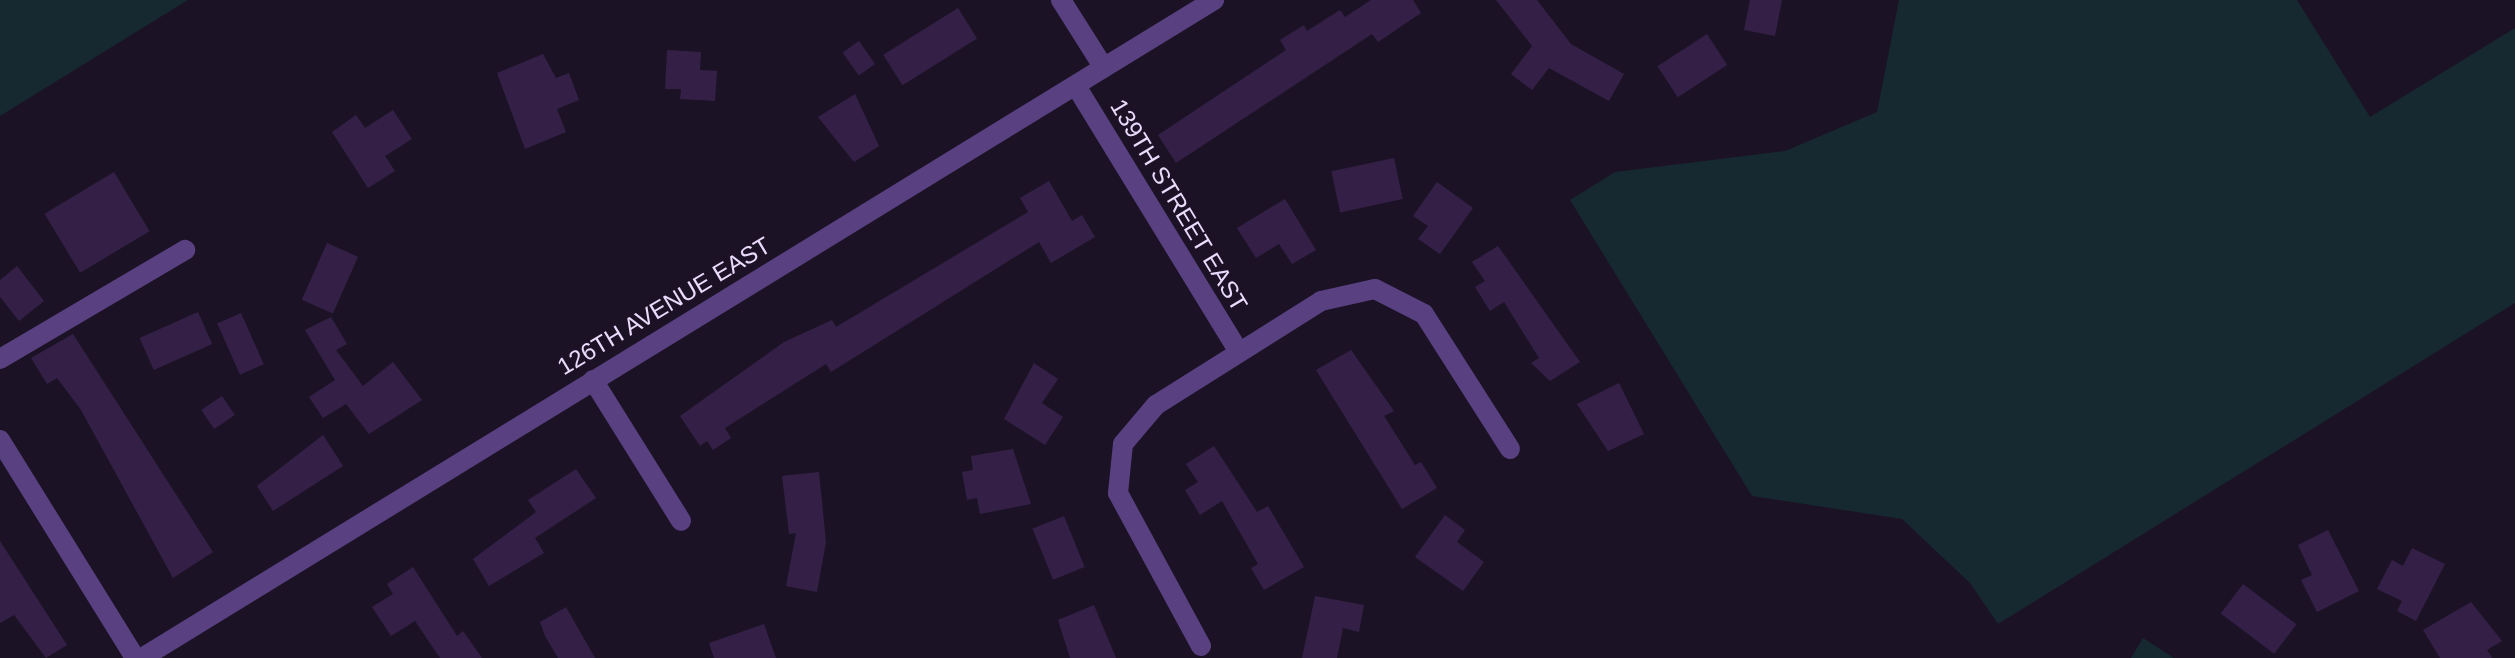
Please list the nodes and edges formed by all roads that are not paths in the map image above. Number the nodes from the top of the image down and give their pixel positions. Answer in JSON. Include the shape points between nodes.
{"nodes":[{"id":1,"x":1061,"y":0,"type":"edge"},
{"id":2,"x":1214,"y":0,"type":"edge"},
{"id":3,"x":1104,"y":68,"type":"junction"},
{"id":4,"x":1076,"y":86,"type":"junction"},
{"id":5,"x":185,"y":250,"type":"dead end"},
{"id":6,"x":1239,"y":352,"type":"junction"},
{"id":7,"x":0,"y":359,"type":"edge"},
{"id":8,"x":593,"y":380,"type":"junction"},
{"id":9,"x":0,"y":440,"type":"edge"},
{"id":10,"x":1510,"y":449,"type":"dead end"},
{"id":11,"x":681,"y":521,"type":"dead end"},
{"id":12,"x":1201,"y":646,"type":"dead end"},
{"id":13,"x":135,"y":658,"type":"edge"},
{"id":14,"x":142,"y":658,"type":"edge"}],
"edges":[{"from":1,"to":3,"type":"street","name":"139TH STREET EAST"},
{"from":2,"to":3,"type":"street","name":"126TH AVENUE EAST"},
{"from":3,"to":4,"type":"street","name":"126TH AVENUE EAST"},
{"from":4,"to":6,"type":"street","name":"139TH STREET EAST"},
{"from":4,"to":8,"type":"street","name":"126TH AVENUE EAST"},
{"from":5,"to":7,"type":"street"},
{"from":6,"to":10,"type":"street","via":[[1344,291],[1375,289],[1414,305]]},
{"from":6,"to":12,"type":"street","via":[[1134,425],[1118,459],[1118,493]]},
{"from":8,"to":11,"type":"street"},
{"from":8,"to":14,"type":"street","name":"126TH AVENUE EAST"},
{"from":9,"to":13,"type":"street"}]}
